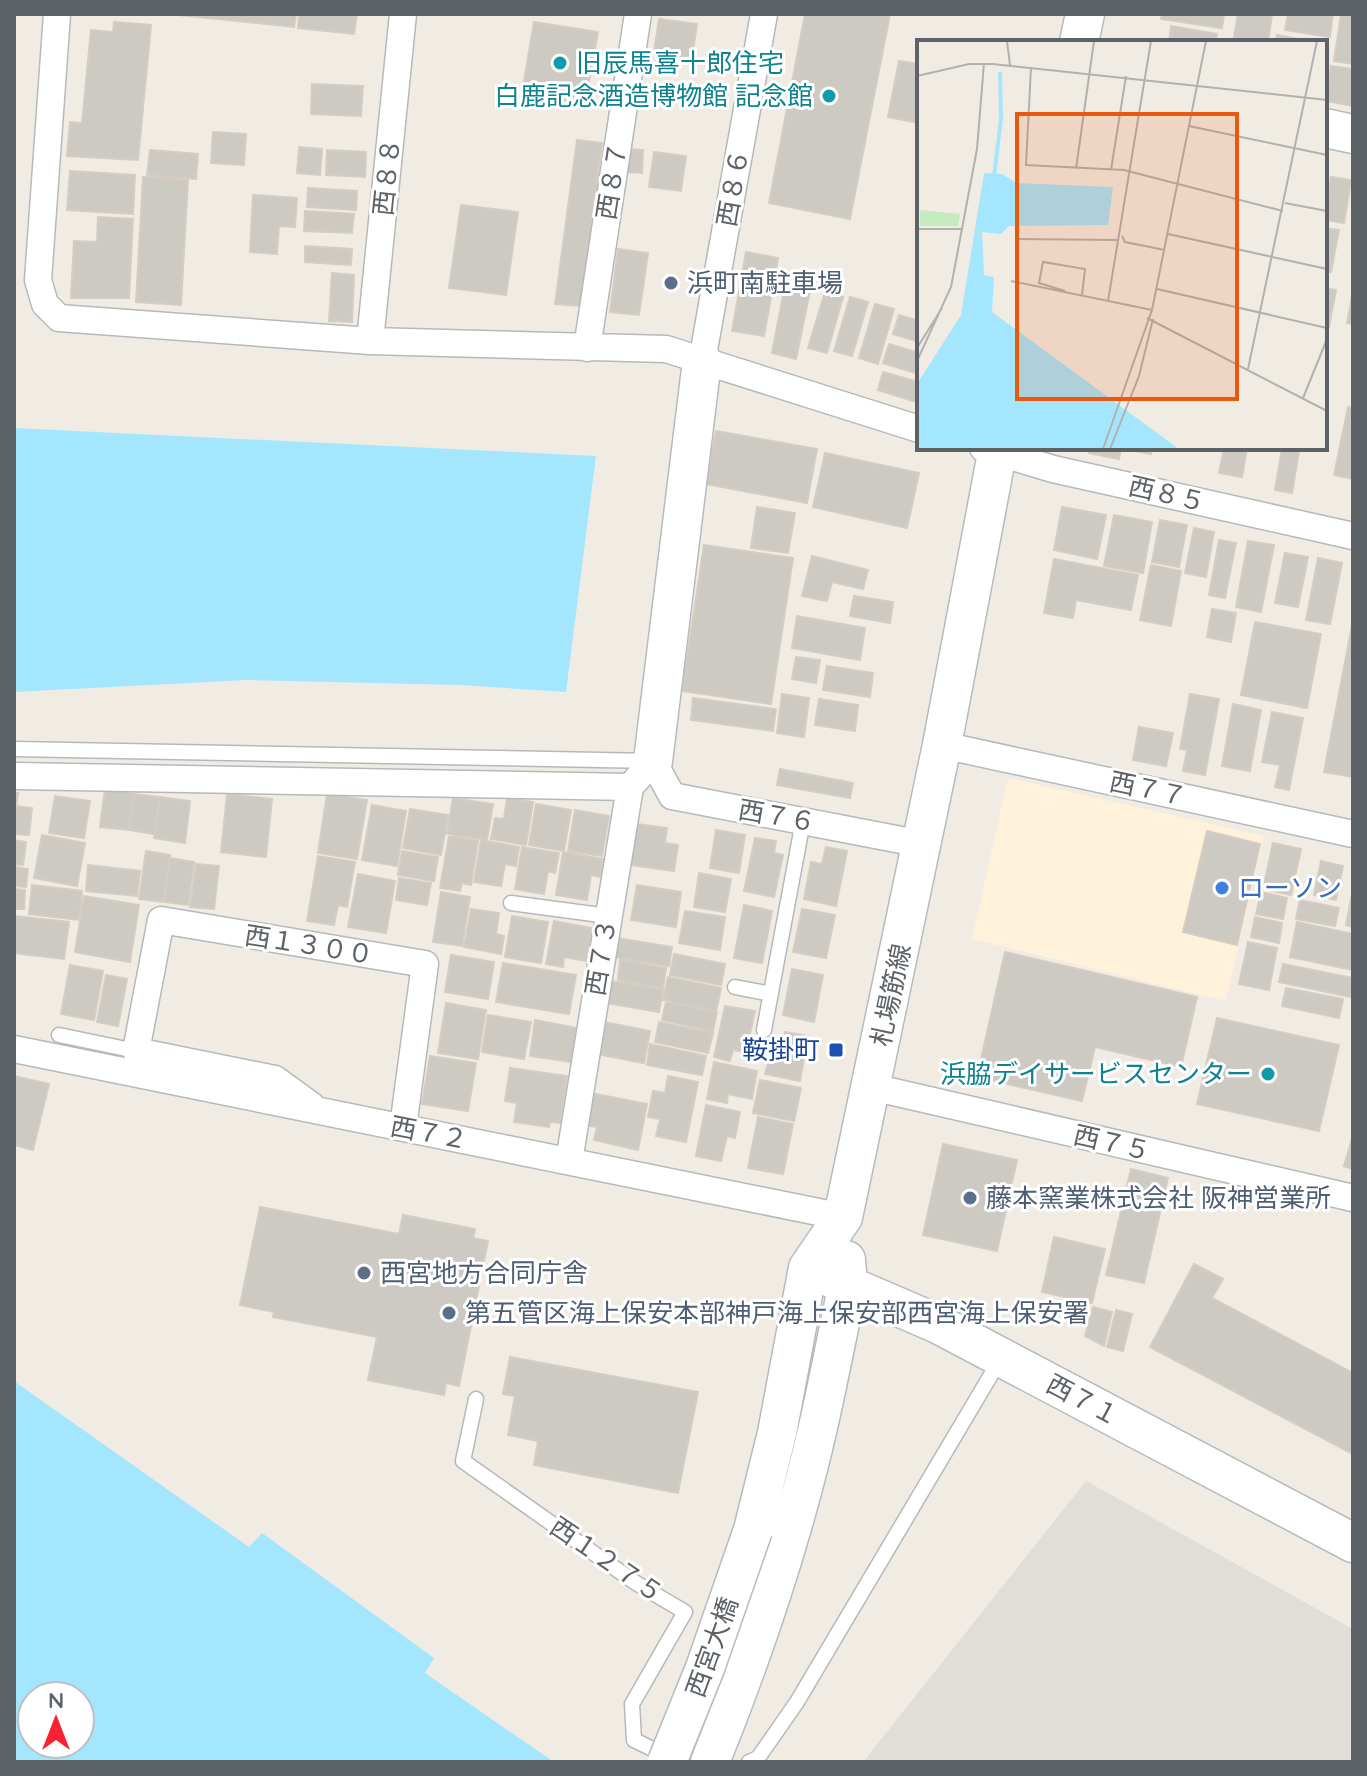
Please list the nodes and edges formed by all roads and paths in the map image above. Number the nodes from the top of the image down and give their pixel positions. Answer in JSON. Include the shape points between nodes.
{"nodes":[{"id":1,"x":57,"y":14,"type":"edge"},
{"id":2,"x":403,"y":14,"type":"edge"},
{"id":3,"x":638,"y":14,"type":"edge"},
{"id":4,"x":764,"y":14,"type":"edge"},
{"id":5,"x":1085,"y":14,"type":"edge"},
{"id":6,"x":1079,"y":40,"type":"edge"},
{"id":7,"x":1327,"y":128,"type":"edge"},
{"id":8,"x":1353,"y":134,"type":"edge"},
{"id":9,"x":370,"y":341,"type":"junction"},
{"id":10,"x":587,"y":348,"type":"junction"},
{"id":11,"x":702,"y":361,"type":"junction"},
{"id":12,"x":917,"y":428,"type":"edge"},
{"id":13,"x":992,"y":450,"type":"edge"},
{"id":14,"x":1353,"y":536,"type":"edge"},
{"id":15,"x":942,"y":745,"type":"junction"},
{"id":16,"x":14,"y":749,"type":"edge"},
{"id":17,"x":642,"y":774,"type":"junction"},
{"id":18,"x":14,"y":776,"type":"edge"},
{"id":19,"x":803,"y":821,"type":"junction"},
{"id":20,"x":1353,"y":834,"type":"edge"},
{"id":21,"x":922,"y":844,"type":"junction"},
{"id":22,"x":511,"y":903,"type":"dead end"},
{"id":23,"x":608,"y":916,"type":"junction"},
{"id":24,"x":735,"y":987,"type":"dead end"},
{"id":25,"x":771,"y":994,"type":"junction"},
{"id":26,"x":764,"y":1030,"type":"dead end"},
{"id":27,"x":59,"y":1035,"type":"dead end"},
{"id":28,"x":14,"y":1049,"type":"edge"},
{"id":29,"x":136,"y":1051,"type":"junction"},
{"id":30,"x":872,"y":1087,"type":"junction"},
{"id":31,"x":317,"y":1110,"type":"junction"},
{"id":32,"x":403,"y":1127,"type":"junction"},
{"id":33,"x":569,"y":1161,"type":"junction"},
{"id":34,"x":1353,"y":1198,"type":"edge"},
{"id":35,"x":843,"y":1217,"type":"junction"},
{"id":36,"x":808,"y":1268,"type":"junction"},
{"id":37,"x":848,"y":1284,"type":"junction"},
{"id":38,"x":1001,"y":1357,"type":"junction"},
{"id":39,"x":476,"y":1399,"type":"dead end"},
{"id":40,"x":771,"y":1534,"type":"junction"},
{"id":41,"x":1353,"y":1543,"type":"edge"},
{"id":42,"x":667,"y":1762,"type":"edge"},
{"id":43,"x":680,"y":1762,"type":"edge"},
{"id":44,"x":710,"y":1762,"type":"edge"},
{"id":45,"x":749,"y":1762,"type":"edge"}],
"edges":[{"from":1,"to":9,"type":"street","via":[[38,280],[45,304],[59,318]]},
{"from":2,"to":9,"type":"street","name":"西８８"},
{"from":3,"to":10,"type":"street","name":"西８７"},
{"from":4,"to":11,"type":"street","name":"西８６"},
{"from":5,"to":6,"type":"street"},
{"from":7,"to":8,"type":"street"},
{"from":9,"to":10,"type":"street"},
{"from":10,"to":11,"type":"street","via":[[666,349]]},
{"from":11,"to":12,"type":"street"},
{"from":11,"to":17,"type":"street"},
{"from":13,"to":14,"type":"street","name":"西８５","via":[[1053,469]]},
{"from":13,"to":15,"type":"street","name":"札場筋線"},
{"from":15,"to":20,"type":"street","name":"西７７"},
{"from":15,"to":21,"type":"street","name":"札場筋線"},
{"from":16,"to":17,"type":"lane"},
{"from":17,"to":18,"type":"street"},
{"from":17,"to":19,"type":"street","name":"西７６","via":[[672,796]]},
{"from":17,"to":23,"type":"street","name":"西７３"},
{"from":19,"to":21,"type":"street","name":"西７６"},
{"from":19,"to":25,"type":"lane"},
{"from":21,"to":30,"type":"street","name":"札場筋線"},
{"from":22,"to":23,"type":"lane"},
{"from":23,"to":33,"type":"street","name":"西７３"},
{"from":24,"to":25,"type":"lane"},
{"from":25,"to":26,"type":"lane"},
{"from":27,"to":29,"type":"lane"},
{"from":28,"to":31,"type":"street","name":"西７２"},
{"from":29,"to":31,"type":"street","via":[[275,1079]]},
{"from":29,"to":32,"type":"street","name":"西１３００","via":[[161,920],[425,964]]},
{"from":30,"to":34,"type":"street","name":"西７５"},
{"from":30,"to":35,"type":"street","name":"札場筋線"},
{"from":31,"to":32,"type":"street","name":"西７２"},
{"from":32,"to":33,"type":"street","name":"西７２"},
{"from":33,"to":35,"type":"street","name":"西７２"},
{"from":35,"to":36,"type":"street","name":"札場筋線"},
{"from":35,"to":37,"type":"street"},
{"from":36,"to":37,"type":"street","name":"西７１"},
{"from":36,"to":40,"type":"street","name":"札場筋線","via":[[777,1433]]},
{"from":37,"to":38,"type":"street","name":"西７１"},
{"from":37,"to":40,"type":"street","via":[[818,1428]]},
{"from":38,"to":41,"type":"street","name":"西７１"},
{"from":38,"to":45,"type":"lane","via":[[797,1702],[758,1758]]},
{"from":39,"to":43,"type":"lane","name":"西１２７５","via":[[463,1461],[685,1612],[632,1704],[634,1740]]},
{"from":40,"to":42,"type":"street","name":"西宮大橋","bridge":true,"via":[[705,1668]]},
{"from":40,"to":44,"type":"street","name":"西宮大橋","via":[[760,1632]]}]}
